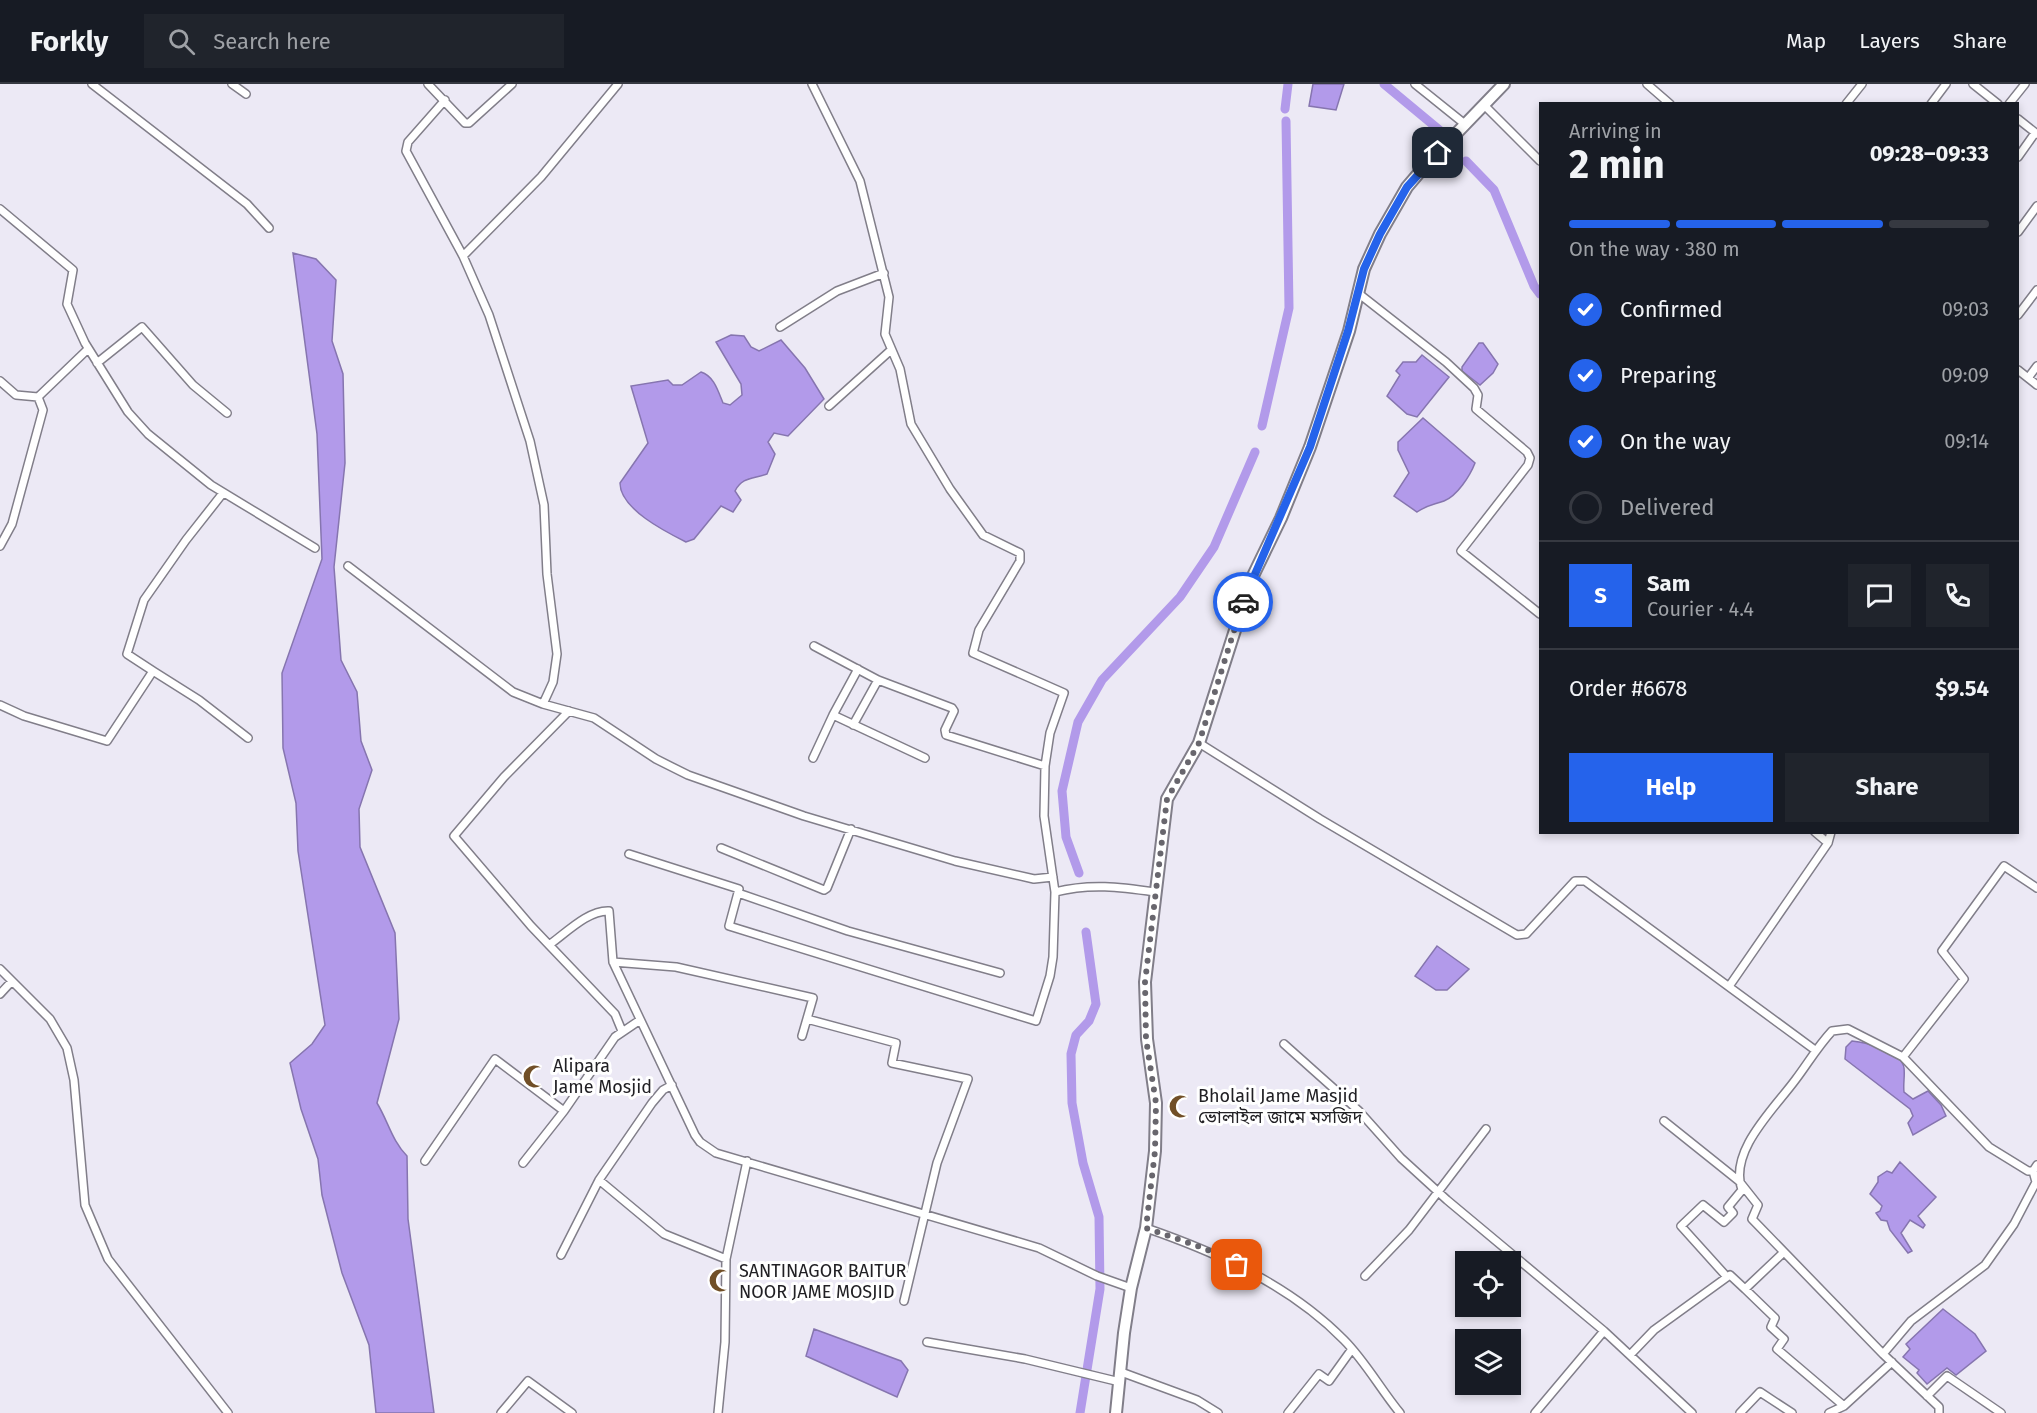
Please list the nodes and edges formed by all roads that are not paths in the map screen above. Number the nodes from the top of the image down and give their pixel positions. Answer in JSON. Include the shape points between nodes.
{"nodes":[{"id":1,"x":92,"y":84,"type":"edge"},
{"id":2,"x":232,"y":84,"type":"edge"},
{"id":3,"x":428,"y":84,"type":"edge"},
{"id":4,"x":512,"y":84,"type":"edge"},
{"id":5,"x":618,"y":84,"type":"edge"},
{"id":6,"x":812,"y":84,"type":"edge"},
{"id":7,"x":1415,"y":84,"type":"edge"},
{"id":8,"x":1504,"y":84,"type":"edge"},
{"id":9,"x":1647,"y":84,"type":"edge"},
{"id":10,"x":1862,"y":84,"type":"edge"},
{"id":11,"x":1946,"y":84,"type":"edge"},
{"id":12,"x":1973,"y":84,"type":"edge"},
{"id":13,"x":2025,"y":84,"type":"edge"},
{"id":14,"x":246,"y":94,"type":"dead end"},
{"id":15,"x":445,"y":100,"type":"junction"},
{"id":16,"x":1668,"y":102,"type":"edge"},
{"id":17,"x":1848,"y":102,"type":"edge"},
{"id":18,"x":1932,"y":102,"type":"edge"},
{"id":19,"x":1996,"y":102,"type":"edge"},
{"id":20,"x":2011,"y":102,"type":"edge"},
{"id":21,"x":1484,"y":105,"type":"junction"},
{"id":22,"x":2019,"y":120,"type":"edge"},
{"id":23,"x":1466,"y":125,"type":"junction"},
{"id":24,"x":2036,"y":134,"type":"edge"},
{"id":25,"x":2019,"y":156,"type":"edge"},
{"id":26,"x":1539,"y":160,"type":"edge"},
{"id":27,"x":2037,"y":206,"type":"edge"},
{"id":28,"x":0,"y":209,"type":"edge"},
{"id":29,"x":269,"y":228,"type":"dead end"},
{"id":30,"x":2019,"y":231,"type":"edge"},
{"id":31,"x":463,"y":256,"type":"junction"},
{"id":32,"x":884,"y":273,"type":"junction"},
{"id":33,"x":2037,"y":290,"type":"edge"},
{"id":34,"x":1358,"y":293,"type":"junction"},
{"id":35,"x":2019,"y":314,"type":"edge"},
{"id":36,"x":780,"y":327,"type":"dead end"},
{"id":37,"x":88,"y":349,"type":"junction"},
{"id":38,"x":891,"y":350,"type":"junction"},
{"id":39,"x":97,"y":363,"type":"junction"},
{"id":40,"x":2037,"y":366,"type":"edge"},
{"id":41,"x":2019,"y":371,"type":"edge"},
{"id":42,"x":2028,"y":378,"type":"junction"},
{"id":43,"x":0,"y":381,"type":"edge"},
{"id":44,"x":2037,"y":385,"type":"edge"},
{"id":45,"x":38,"y":397,"type":"junction"},
{"id":46,"x":830,"y":406,"type":"dead end"},
{"id":47,"x":227,"y":413,"type":"dead end"},
{"id":48,"x":223,"y":493,"type":"junction"},
{"id":49,"x":0,"y":546,"type":"edge"},
{"id":50,"x":315,"y":548,"type":"dead end"},
{"id":51,"x":348,"y":566,"type":"dead end"},
{"id":52,"x":1539,"y":613,"type":"edge"},
{"id":53,"x":814,"y":646,"type":"dead end"},
{"id":54,"x":858,"y":669,"type":"junction"},
{"id":55,"x":153,"y":671,"type":"junction"},
{"id":56,"x":878,"y":680,"type":"junction"},
{"id":57,"x":543,"y":704,"type":"junction"},
{"id":58,"x":0,"y":705,"type":"edge"},
{"id":59,"x":569,"y":711,"type":"junction"},
{"id":60,"x":833,"y":715,"type":"junction"},
{"id":61,"x":853,"y":725,"type":"junction"},
{"id":62,"x":248,"y":738,"type":"dead end"},
{"id":63,"x":1199,"y":743,"type":"junction"},
{"id":64,"x":813,"y":758,"type":"dead end"},
{"id":65,"x":925,"y":758,"type":"dead end"},
{"id":66,"x":1045,"y":766,"type":"junction"},
{"id":67,"x":851,"y":829,"type":"junction"},
{"id":68,"x":1817,"y":834,"type":"edge"},
{"id":69,"x":1830,"y":834,"type":"edge"},
{"id":70,"x":1828,"y":843,"type":"junction"},
{"id":71,"x":721,"y":848,"type":"dead end"},
{"id":72,"x":629,"y":854,"type":"dead end"},
{"id":73,"x":1053,"y":877,"type":"junction"},
{"id":74,"x":2037,"y":888,"type":"edge"},
{"id":75,"x":1055,"y":892,"type":"junction"},
{"id":76,"x":1155,"y":892,"type":"junction"},
{"id":77,"x":738,"y":893,"type":"junction"},
{"id":78,"x":549,"y":945,"type":"junction"},
{"id":79,"x":613,"y":963,"type":"junction"},
{"id":80,"x":0,"y":969,"type":"edge"},
{"id":81,"x":1000,"y":973,"type":"dead end"},
{"id":82,"x":12,"y":981,"type":"junction"},
{"id":83,"x":1730,"y":985,"type":"junction"},
{"id":84,"x":0,"y":994,"type":"edge"},
{"id":85,"x":807,"y":1019,"type":"junction"},
{"id":86,"x":640,"y":1020,"type":"junction"},
{"id":87,"x":622,"y":1031,"type":"junction"},
{"id":88,"x":802,"y":1036,"type":"dead end"},
{"id":89,"x":1284,"y":1044,"type":"dead end"},
{"id":90,"x":1815,"y":1050,"type":"junction"},
{"id":91,"x":1903,"y":1057,"type":"junction"},
{"id":92,"x":672,"y":1085,"type":"junction"},
{"id":93,"x":564,"y":1111,"type":"junction"},
{"id":94,"x":1664,"y":1121,"type":"dead end"},
{"id":95,"x":1486,"y":1130,"type":"dead end"},
{"id":96,"x":424,"y":1161,"type":"dead end"},
{"id":97,"x":747,"y":1161,"type":"junction"},
{"id":98,"x":523,"y":1163,"type":"dead end"},
{"id":99,"x":2035,"y":1168,"type":"edge"},
{"id":100,"x":599,"y":1180,"type":"junction"},
{"id":101,"x":1739,"y":1181,"type":"junction"},
{"id":102,"x":1439,"y":1193,"type":"junction"},
{"id":103,"x":924,"y":1216,"type":"junction"},
{"id":104,"x":1146,"y":1228,"type":"junction"},
{"id":105,"x":1784,"y":1252,"type":"junction"},
{"id":106,"x":561,"y":1255,"type":"dead end"},
{"id":107,"x":726,"y":1259,"type":"junction"},
{"id":108,"x":1365,"y":1276,"type":"dead end"},
{"id":109,"x":1727,"y":1277,"type":"junction"},
{"id":110,"x":1131,"y":1288,"type":"junction"},
{"id":111,"x":1745,"y":1289,"type":"junction"},
{"id":112,"x":904,"y":1300,"type":"dead end"},
{"id":113,"x":1604,"y":1331,"type":"junction"},
{"id":114,"x":927,"y":1342,"type":"dead end"},
{"id":115,"x":1352,"y":1349,"type":"junction"},
{"id":116,"x":1883,"y":1354,"type":"junction"},
{"id":117,"x":1630,"y":1355,"type":"junction"},
{"id":118,"x":1892,"y":1362,"type":"junction"},
{"id":119,"x":1121,"y":1377,"type":"junction"},
{"id":120,"x":1927,"y":1396,"type":"junction"},
{"id":121,"x":1844,"y":1406,"type":"junction"},
{"id":122,"x":563,"y":1411,"type":"edge"},
{"id":123,"x":228,"y":1413,"type":"edge"},
{"id":124,"x":501,"y":1413,"type":"edge"},
{"id":125,"x":572,"y":1413,"type":"edge"},
{"id":126,"x":718,"y":1413,"type":"edge"},
{"id":127,"x":1116,"y":1413,"type":"edge"},
{"id":128,"x":1218,"y":1413,"type":"edge"},
{"id":129,"x":1288,"y":1413,"type":"edge"},
{"id":130,"x":1400,"y":1413,"type":"edge"},
{"id":131,"x":1535,"y":1413,"type":"edge"},
{"id":132,"x":1692,"y":1413,"type":"edge"},
{"id":133,"x":1740,"y":1413,"type":"edge"},
{"id":134,"x":1792,"y":1413,"type":"edge"},
{"id":135,"x":1828,"y":1413,"type":"edge"},
{"id":136,"x":1939,"y":1413,"type":"edge"},
{"id":137,"x":2001,"y":1413,"type":"edge"}],
"edges":[{"from":1,"to":29,"type":"street","via":[[248,204]]},
{"from":2,"to":14,"type":"street"},
{"from":3,"to":15,"type":"street"},
{"from":4,"to":15,"type":"street","via":[[469,123]]},
{"from":5,"to":31,"type":"street","via":[[541,177]]},
{"from":6,"to":32,"type":"street","via":[[860,181]]},
{"from":7,"to":23,"type":"street"},
{"from":8,"to":21,"type":"main road"},
{"from":9,"to":16,"type":"street"},
{"from":10,"to":17,"type":"street"},
{"from":11,"to":18,"type":"street"},
{"from":12,"to":19,"type":"street"},
{"from":13,"to":20,"type":"street"},
{"from":15,"to":31,"type":"street","via":[[408,142],[406,151]]},
{"from":21,"to":23,"type":"main road"},
{"from":21,"to":26,"type":"street"},
{"from":22,"to":24,"type":"street"},
{"from":23,"to":34,"type":"main road","via":[[1407,187],[1380,234]]},
{"from":24,"to":25,"type":"street"},
{"from":27,"to":30,"type":"street"},
{"from":28,"to":37,"type":"street","via":[[74,271],[66,304]]},
{"from":31,"to":57,"type":"street","via":[[489,315],[530,441],[544,505],[547,574],[557,654],[553,682]]},
{"from":32,"to":36,"type":"street","via":[[837,291]]},
{"from":32,"to":38,"type":"street","via":[[889,297],[885,334]]},
{"from":33,"to":35,"type":"street"},
{"from":34,"to":52,"type":"street","via":[[1460,375],[1477,392],[1476,409],[1527,452],[1528,465],[1461,551]]},
{"from":34,"to":63,"type":"main road","via":[[1310,447],[1251,580]]},
{"from":37,"to":39,"type":"street"},
{"from":37,"to":45,"type":"street"},
{"from":38,"to":46,"type":"street"},
{"from":38,"to":66,"type":"street","via":[[900,369],[911,424],[950,489],[983,535],[1020,553],[1020,561],[979,630],[973,653],[1064,693],[1050,733]]},
{"from":39,"to":47,"type":"street","via":[[142,327],[193,385]]},
{"from":39,"to":48,"type":"street","via":[[122,403],[148,434]]},
{"from":40,"to":42,"type":"street"},
{"from":41,"to":42,"type":"street"},
{"from":42,"to":44,"type":"street"},
{"from":43,"to":45,"type":"street","via":[[16,395]]},
{"from":45,"to":49,"type":"street","via":[[43,410],[12,524]]},
{"from":48,"to":50,"type":"street"},
{"from":48,"to":55,"type":"street","via":[[144,600],[127,654]]},
{"from":51,"to":57,"type":"street","via":[[486,673],[513,692]]},
{"from":53,"to":54,"type":"street"},
{"from":54,"to":56,"type":"street"},
{"from":54,"to":60,"type":"street"},
{"from":55,"to":58,"type":"street","via":[[107,741]]},
{"from":55,"to":62,"type":"street","via":[[199,699]]},
{"from":56,"to":61,"type":"street"},
{"from":56,"to":66,"type":"street","via":[[952,708],[946,735]]},
{"from":57,"to":59,"type":"street"},
{"from":59,"to":67,"type":"street","via":[[594,718],[688,775]]},
{"from":59,"to":78,"type":"street","via":[[504,777],[454,836]]},
{"from":60,"to":61,"type":"street"},
{"from":60,"to":64,"type":"street"},
{"from":61,"to":65,"type":"street"},
{"from":63,"to":76,"type":"main road","via":[[1167,799]]},
{"from":63,"to":83,"type":"street","via":[[1517,935],[1526,934],[1575,881],[1585,880]]},
{"from":66,"to":73,"type":"street","via":[[1044,816]]},
{"from":67,"to":71,"type":"street","via":[[824,890]]},
{"from":67,"to":73,"type":"street","via":[[955,861],[1034,879]]},
{"from":68,"to":70,"type":"street"},
{"from":69,"to":70,"type":"street"},
{"from":70,"to":83,"type":"street"},
{"from":72,"to":77,"type":"street","via":[[739,889]]},
{"from":73,"to":75,"type":"street"},
{"from":74,"to":91,"type":"street","via":[[2004,866],[1942,951],[1964,979]]},
{"from":75,"to":76,"type":"street","via":[[1077,886],[1109,885]]},
{"from":75,"to":77,"type":"street","via":[[1053,957],[1036,1021],[729,926]]},
{"from":76,"to":104,"type":"main road","via":[[1145,982],[1146,1039],[1156,1103]]},
{"from":77,"to":81,"type":"street","via":[[848,931]]},
{"from":78,"to":79,"type":"street","via":[[601,910],[609,911]]},
{"from":78,"to":87,"type":"street","via":[[615,1014]]},
{"from":79,"to":85,"type":"street","via":[[676,967],[813,998]]},
{"from":79,"to":86,"type":"street"},
{"from":80,"to":82,"type":"street"},
{"from":82,"to":84,"type":"street"},
{"from":82,"to":123,"type":"street","via":[[50,1019],[67,1048],[75,1091],[85,1205],[108,1259]]},
{"from":83,"to":90,"type":"street"},
{"from":85,"to":88,"type":"street"},
{"from":85,"to":103,"type":"street","via":[[896,1043],[892,1063],[968,1079],[937,1163]]},
{"from":86,"to":87,"type":"street"},
{"from":86,"to":92,"type":"street"},
{"from":87,"to":93,"type":"street"},
{"from":89,"to":102,"type":"street","via":[[1359,1111]]},
{"from":90,"to":91,"type":"street","via":[[1832,1031],[1848,1029]]},
{"from":90,"to":101,"type":"street","via":[[1754,1132]]},
{"from":91,"to":99,"type":"street","via":[[1989,1147],[2028,1171]]},
{"from":92,"to":97,"type":"street","via":[[700,1142],[716,1153]]},
{"from":92,"to":100,"type":"street","via":[[652,1103]]},
{"from":93,"to":96,"type":"street","via":[[495,1059]]},
{"from":93,"to":98,"type":"street"},
{"from":94,"to":101,"type":"street"},
{"from":95,"to":102,"type":"street"},
{"from":97,"to":103,"type":"street"},
{"from":97,"to":107,"type":"street"},
{"from":99,"to":116,"type":"street","via":[[2036,1182],[2014,1224],[1985,1265],[1911,1321]]},
{"from":100,"to":106,"type":"street"},
{"from":100,"to":107,"type":"street","via":[[664,1234]]},
{"from":101,"to":105,"type":"street","via":[[1758,1205],[1752,1219]]},
{"from":101,"to":109,"type":"street","via":[[1742,1191],[1728,1207],[1733,1213],[1725,1222],[1703,1205],[1681,1226]]},
{"from":102,"to":108,"type":"street"},
{"from":102,"to":113,"type":"street"},
{"from":103,"to":110,"type":"street","via":[[1039,1248]]},
{"from":103,"to":112,"type":"street"},
{"from":104,"to":110,"type":"main road"},
{"from":104,"to":115,"type":"street","via":[[1206,1249],[1252,1273],[1304,1304]]},
{"from":105,"to":111,"type":"street"},
{"from":105,"to":116,"type":"street"},
{"from":107,"to":126,"type":"street","via":[[725,1342]]},
{"from":109,"to":111,"type":"street","via":[[1732,1275]]},
{"from":109,"to":117,"type":"street","via":[[1654,1330]]},
{"from":110,"to":119,"type":"main road"},
{"from":111,"to":121,"type":"street","via":[[1775,1318],[1771,1327],[1784,1339],[1777,1349]]},
{"from":113,"to":117,"type":"street"},
{"from":113,"to":131,"type":"street"},
{"from":114,"to":119,"type":"street","via":[[1093,1375]]},
{"from":115,"to":129,"type":"street","via":[[1329,1381],[1318,1374]]},
{"from":115,"to":130,"type":"street"},
{"from":116,"to":118,"type":"street"},
{"from":117,"to":132,"type":"street"},
{"from":118,"to":120,"type":"street"},
{"from":118,"to":121,"type":"street"},
{"from":119,"to":127,"type":"main road"},
{"from":119,"to":128,"type":"street","via":[[1197,1400]]},
{"from":120,"to":136,"type":"street","via":[[1939,1407]]},
{"from":120,"to":137,"type":"street","via":[[1947,1376]]},
{"from":121,"to":135,"type":"street"},
{"from":122,"to":124,"type":"street","via":[[528,1381]]},
{"from":122,"to":125,"type":"street"},
{"from":133,"to":134,"type":"street","via":[[1760,1392]]}]}
